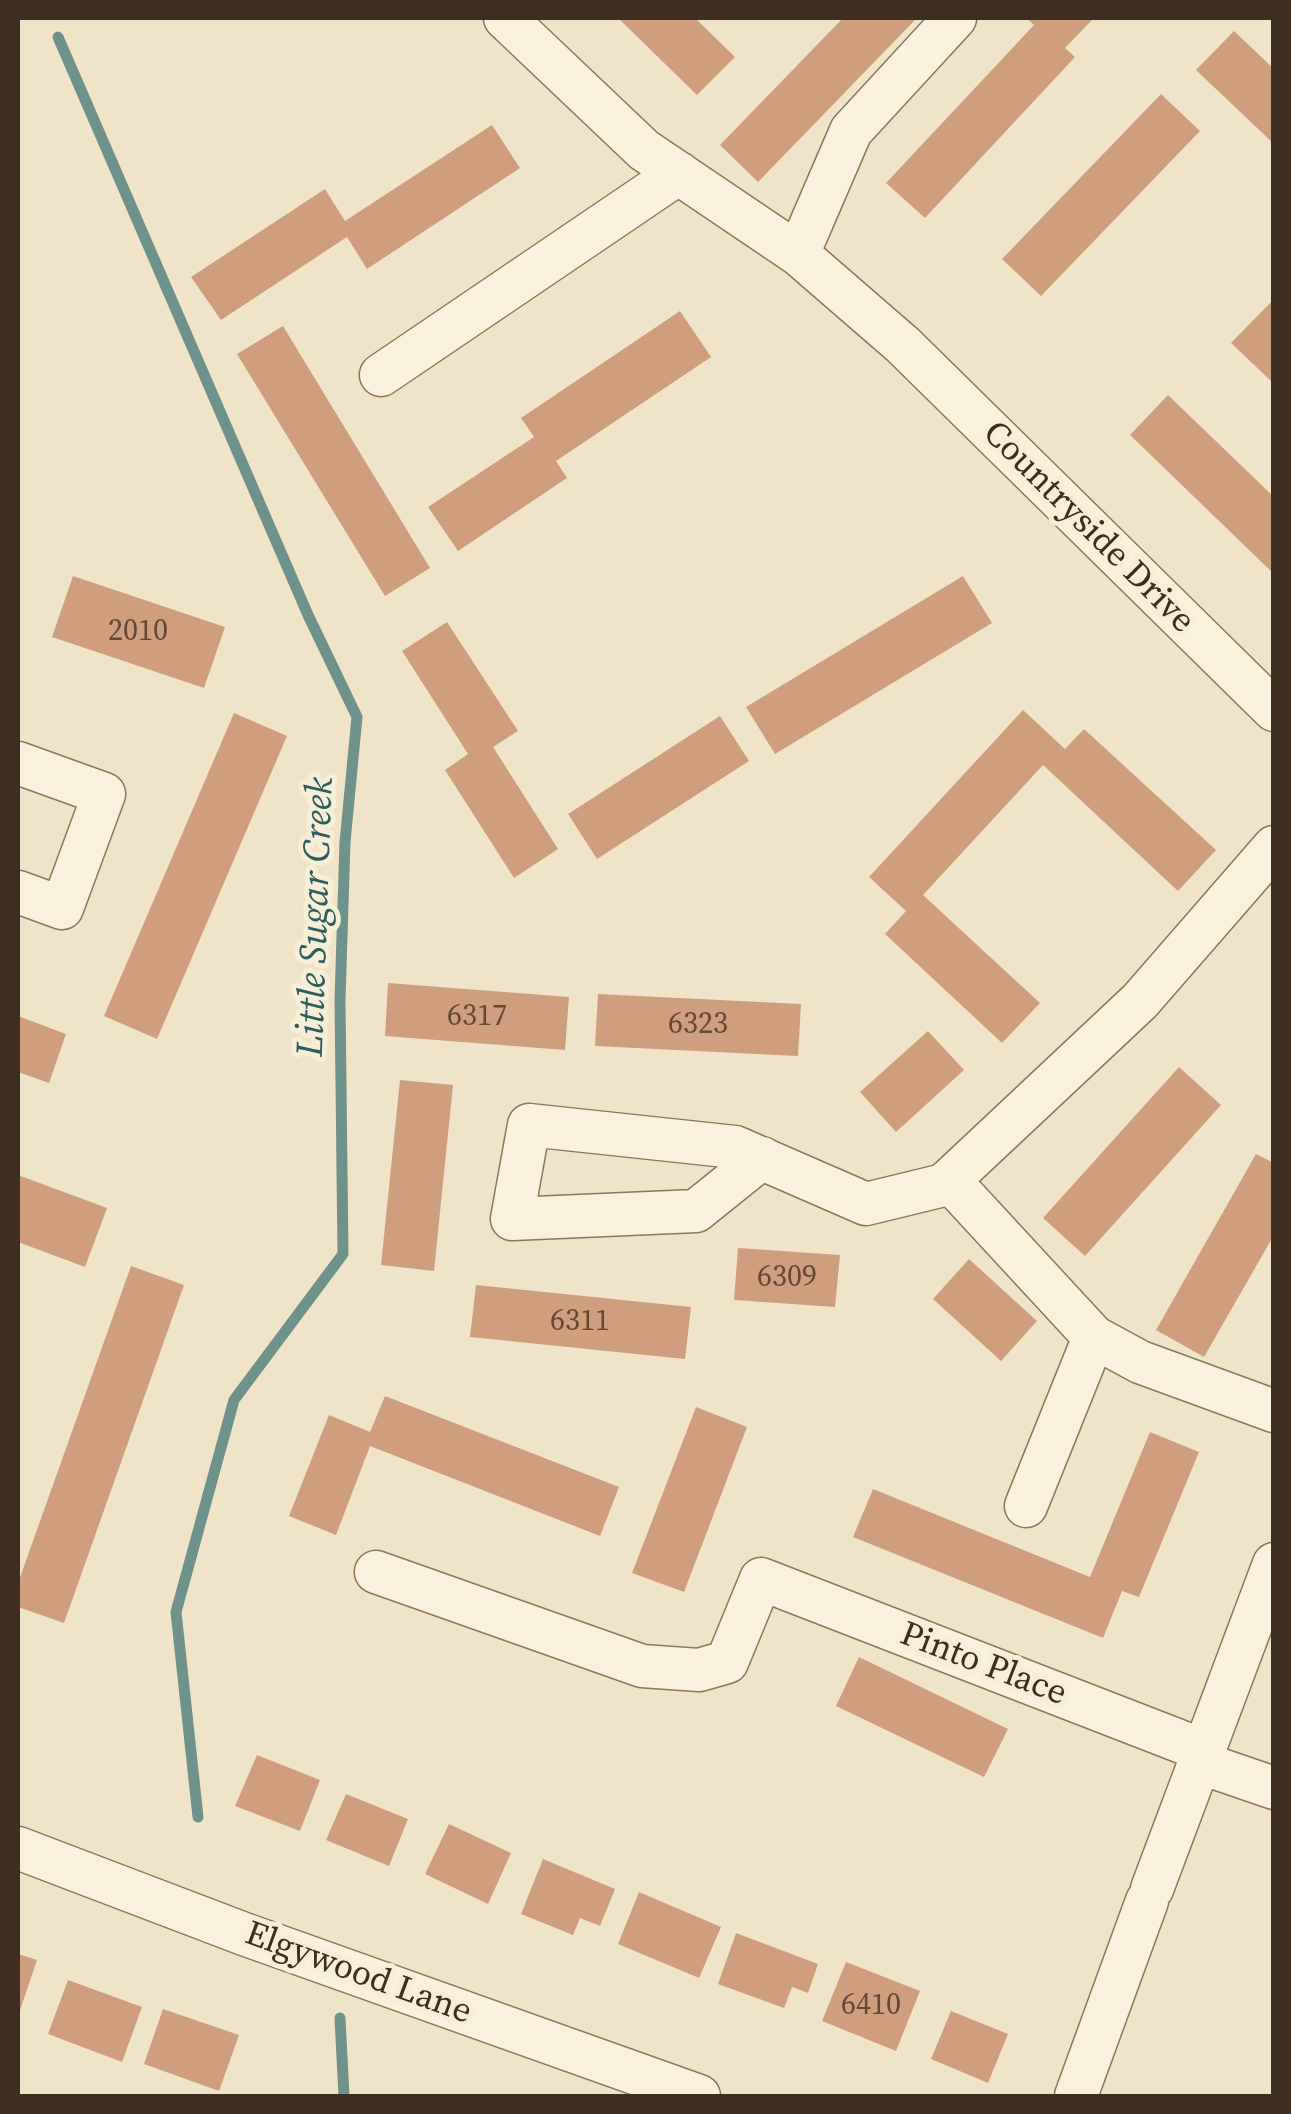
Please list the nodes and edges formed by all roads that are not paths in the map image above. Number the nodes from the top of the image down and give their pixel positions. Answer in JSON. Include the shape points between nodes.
{"nodes":[{"id":1,"x":506,"y":18,"type":"edge"},
{"id":2,"x":955,"y":18,"type":"edge"},
{"id":3,"x":679,"y":173,"type":"junction"},
{"id":4,"x":798,"y":254,"type":"junction"},
{"id":5,"x":381,"y":374,"type":"dead end"},
{"id":6,"x":1267,"y":691,"type":"edge"},
{"id":7,"x":18,"y":763,"type":"edge"},
{"id":8,"x":1274,"y":847,"type":"edge"},
{"id":9,"x":18,"y":892,"type":"edge"},
{"id":10,"x":762,"y":1158,"type":"junction"},
{"id":11,"x":949,"y":1180,"type":"junction"},
{"id":12,"x":1094,"y":1337,"type":"junction"},
{"id":13,"x":1274,"y":1411,"type":"edge"},
{"id":14,"x":1026,"y":1506,"type":"dead end"},
{"id":15,"x":1274,"y":1564,"type":"edge"},
{"id":16,"x":376,"y":1572,"type":"dead end"},
{"id":17,"x":1203,"y":1757,"type":"junction"},
{"id":18,"x":1274,"y":1788,"type":"edge"},
{"id":19,"x":18,"y":1848,"type":"edge"},
{"id":20,"x":699,"y":2096,"type":"edge"},
{"id":21,"x":1076,"y":2096,"type":"edge"}],
"edges":[{"from":1,"to":3,"type":"street","name":"Countryside Drive","via":[[644,150]]},
{"from":2,"to":4,"type":"street","via":[[851,131]]},
{"from":3,"to":4,"type":"street","name":"Countryside Drive"},
{"from":3,"to":5,"type":"street"},
{"from":4,"to":6,"type":"street","name":"Countryside Drive"},
{"from":7,"to":9,"type":"street","via":[[104,794],[62,908]]},
{"from":8,"to":11,"type":"street","via":[[1140,1001]]},
{"from":10,"to":10,"type":"street","via":[[735,1147],[529,1124],[512,1219],[696,1211]]},
{"from":10,"to":11,"type":"street","via":[[866,1204]]},
{"from":11,"to":12,"type":"street"},
{"from":12,"to":13,"type":"street","via":[[1140,1362]]},
{"from":12,"to":14,"type":"street"},
{"from":15,"to":17,"type":"street"},
{"from":16,"to":17,"type":"street","name":"Pinto Place","via":[[642,1666],[698,1670],[727,1662],[761,1579]]},
{"from":17,"to":18,"type":"street","name":"Pinto Place"},
{"from":17,"to":21,"type":"street"},
{"from":19,"to":20,"type":"street","name":"Elgywood Lane"}]}
